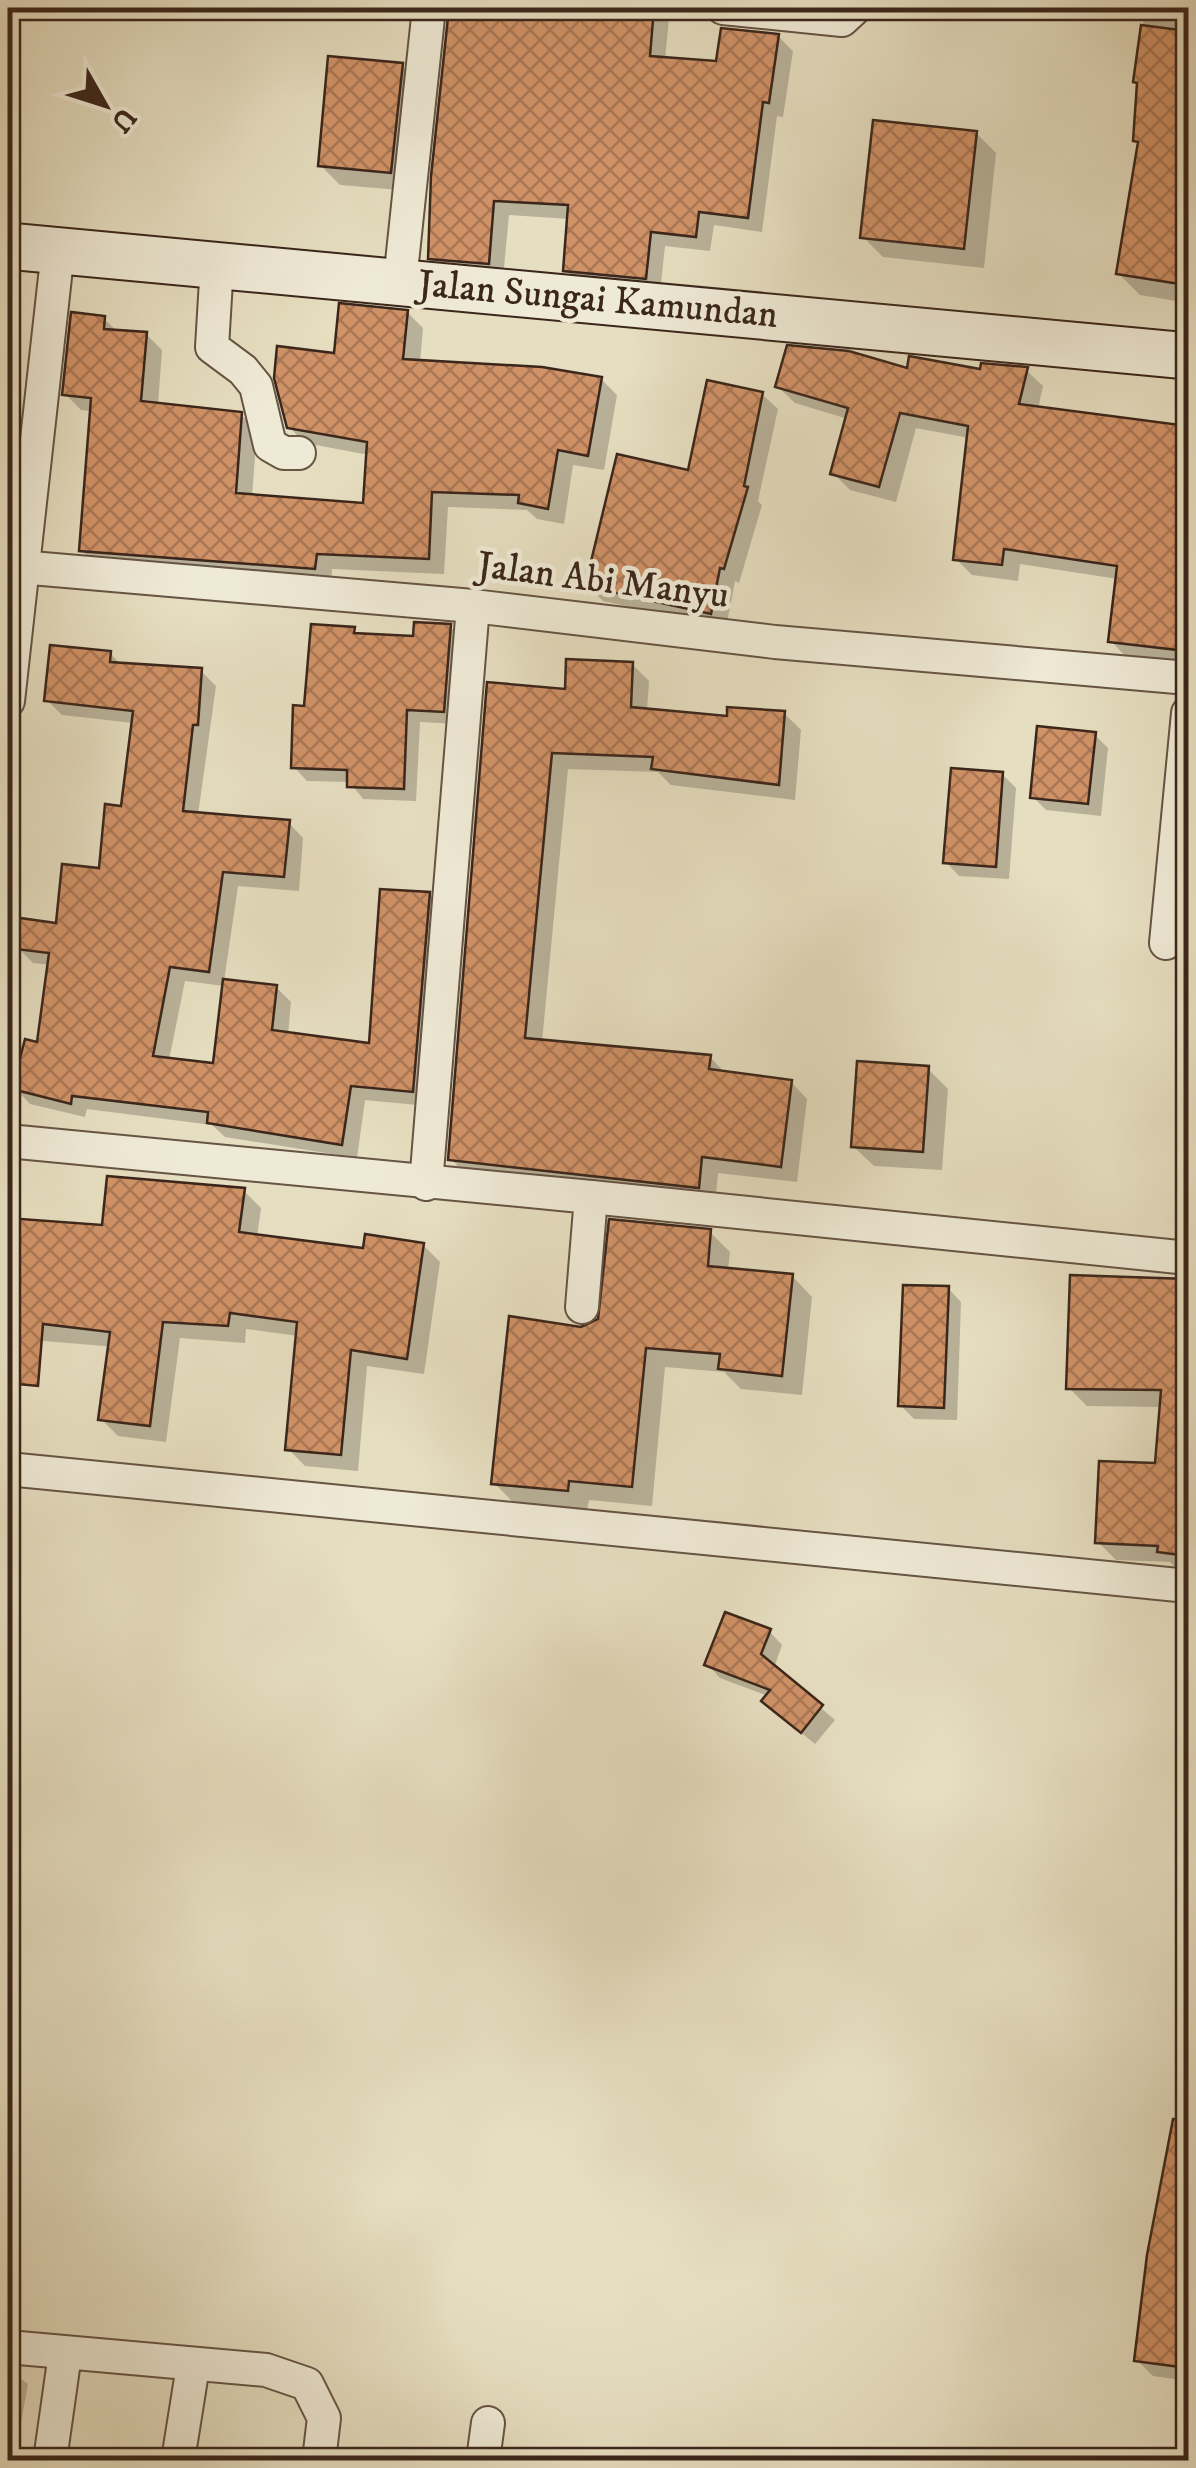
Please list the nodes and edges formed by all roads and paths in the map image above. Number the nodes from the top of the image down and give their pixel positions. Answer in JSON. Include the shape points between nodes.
{"nodes":[{"id":1,"x":429,"y":8,"type":"edge"},
{"id":2,"x":723,"y":8,"type":"edge"},
{"id":3,"x":855,"y":8,"type":"edge"},
{"id":4,"x":8,"y":246,"type":"edge"},
{"id":5,"x":58,"y":250,"type":"junction"},
{"id":6,"x":217,"y":264,"type":"junction"},
{"id":7,"x":400,"y":281,"type":"junction"},
{"id":8,"x":1188,"y":356,"type":"edge"},
{"id":9,"x":299,"y":453,"type":"dead end"},
{"id":10,"x":14,"y":566,"type":"edge"},
{"id":11,"x":472,"y":606,"type":"junction"},
{"id":12,"x":1188,"y":678,"type":"edge"},
{"id":13,"x":8,"y":701,"type":"edge"},
{"id":14,"x":1188,"y":712,"type":"edge"},
{"id":15,"x":1166,"y":943,"type":"dead end"},
{"id":16,"x":8,"y":1140,"type":"edge"},
{"id":17,"x":426,"y":1184,"type":"junction"},
{"id":18,"x":591,"y":1197,"type":"junction"},
{"id":19,"x":1188,"y":1258,"type":"edge"},
{"id":20,"x":582,"y":1308,"type":"dead end"},
{"id":21,"x":8,"y":1469,"type":"edge"},
{"id":22,"x":1188,"y":1586,"type":"edge"},
{"id":23,"x":8,"y":2347,"type":"edge"},
{"id":24,"x":65,"y":2354,"type":"junction"},
{"id":25,"x":193,"y":2366,"type":"junction"},
{"id":26,"x":488,"y":2423,"type":"dead end"},
{"id":27,"x":50,"y":2460,"type":"edge"},
{"id":28,"x":178,"y":2460,"type":"edge"},
{"id":29,"x":319,"y":2460,"type":"edge"},
{"id":30,"x":483,"y":2460,"type":"edge"}],
"edges":[{"from":1,"to":7,"type":"street"},
{"from":2,"to":3,"type":"street","via":[[842,20]]},
{"from":4,"to":5,"type":"main road","name":"Jalan Sungai Kamundan"},
{"from":5,"to":6,"type":"main road","name":"Jalan Sungai Kamundan"},
{"from":5,"to":10,"type":"street"},
{"from":6,"to":7,"type":"main road","name":"Jalan Sungai Kamundan"},
{"from":6,"to":9,"type":"street","via":[[212,347],[256,386],[270,444]]},
{"from":7,"to":8,"type":"main road","name":"Jalan Sungai Kamundan"},
{"from":10,"to":11,"type":"street","name":"Jalan Abi Manyu"},
{"from":10,"to":13,"type":"street"},
{"from":11,"to":12,"type":"street","name":"Jalan Abi Manyu","via":[[776,642]]},
{"from":11,"to":17,"type":"street"},
{"from":14,"to":15,"type":"street"},
{"from":16,"to":17,"type":"street"},
{"from":17,"to":18,"type":"street"},
{"from":18,"to":19,"type":"street"},
{"from":18,"to":20,"type":"street"},
{"from":21,"to":22,"type":"street"},
{"from":23,"to":24,"type":"street"},
{"from":24,"to":25,"type":"street"},
{"from":24,"to":27,"type":"street"},
{"from":25,"to":28,"type":"street"},
{"from":25,"to":29,"type":"street","via":[[266,2370],[307,2384],[324,2418]]},
{"from":26,"to":30,"type":"street"}]}
